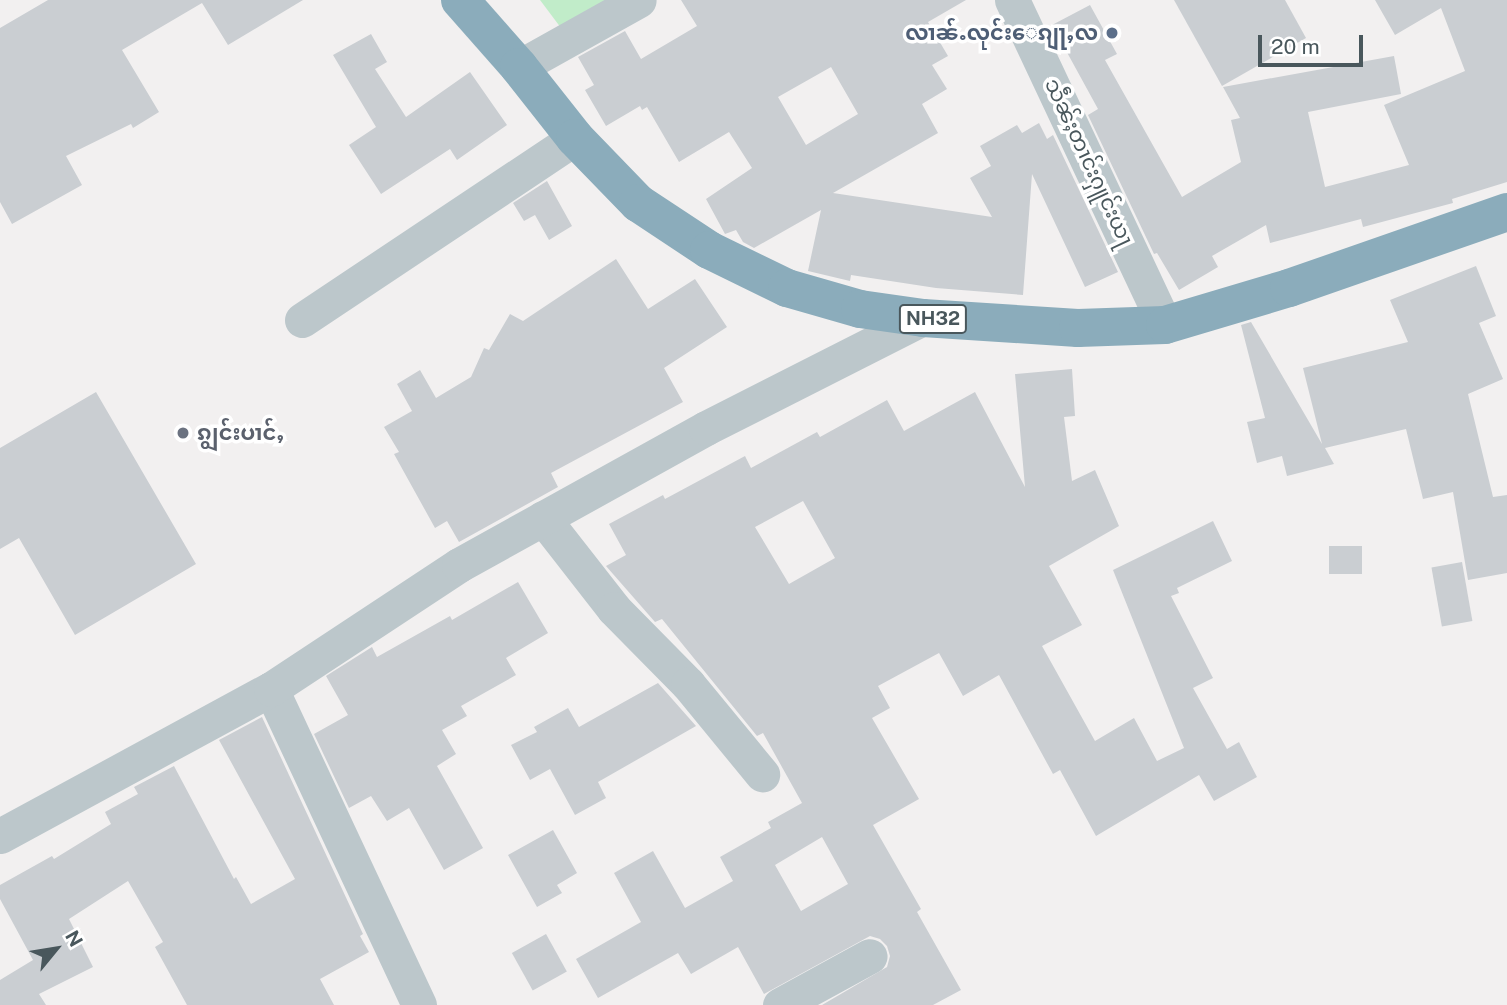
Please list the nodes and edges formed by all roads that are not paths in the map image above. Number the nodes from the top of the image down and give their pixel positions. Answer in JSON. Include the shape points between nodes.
{"nodes":[{"id":1,"x":460,"y":0,"type":"edge"},
{"id":2,"x":639,"y":0,"type":"edge"},
{"id":3,"x":1012,"y":0,"type":"edge"},
{"id":4,"x":519,"y":67,"type":"junction"},
{"id":5,"x":575,"y":138,"type":"junction"},
{"id":6,"x":1507,"y":212,"type":"edge"},
{"id":7,"x":923,"y":318,"type":"junction"},
{"id":8,"x":302,"y":320,"type":"dead end"},
{"id":9,"x":1165,"y":325,"type":"junction"},
{"id":10,"x":543,"y":518,"type":"junction"},
{"id":11,"x":271,"y":689,"type":"junction"},
{"id":12,"x":762,"y":774,"type":"dead end"},
{"id":13,"x":0,"y":836,"type":"edge"},
{"id":14,"x":870,"y":956,"type":"dead end"},
{"id":15,"x":419,"y":1005,"type":"edge"},
{"id":16,"x":780,"y":1005,"type":"edge"}],
"edges":[{"from":1,"to":4,"type":"highway","number":"NH32"},
{"from":2,"to":4,"type":"street"},
{"from":3,"to":9,"type":"street","name":"သဵၼ်ႈတၢင်းႁူင်းယႃ"},
{"from":4,"to":5,"type":"highway","number":"NH32"},
{"from":5,"to":7,"type":"highway","number":"NH32","via":[[638,203],[709,250],[787,288],[860,309]]},
{"from":5,"to":8,"type":"street"},
{"from":6,"to":9,"type":"highway","number":"NH32","via":[[1289,288]]},
{"from":7,"to":9,"type":"highway","number":"NH32","via":[[1078,328]]},
{"from":7,"to":10,"type":"street","via":[[706,428]]},
{"from":10,"to":11,"type":"street","via":[[459,565]]},
{"from":10,"to":12,"type":"street","via":[[614,609],[688,684]]},
{"from":11,"to":13,"type":"street"},
{"from":11,"to":15,"type":"street"},
{"from":14,"to":16,"type":"street"}]}
